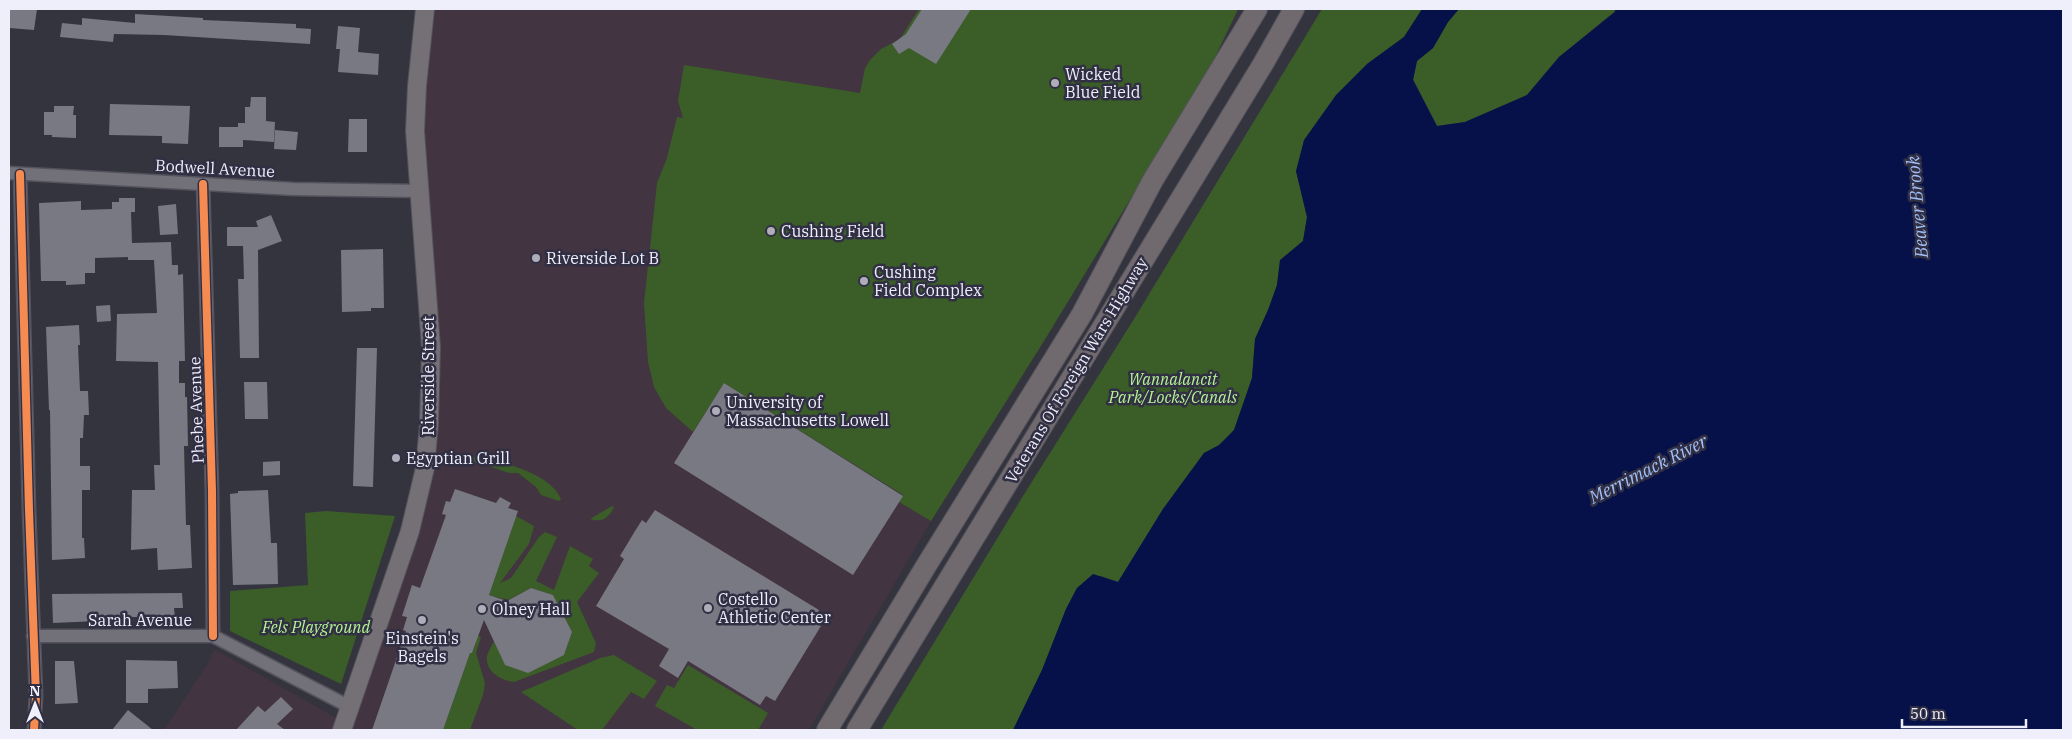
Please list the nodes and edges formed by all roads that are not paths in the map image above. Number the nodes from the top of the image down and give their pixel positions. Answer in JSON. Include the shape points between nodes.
{"nodes":[{"id":1,"x":425,"y":9,"type":"edge"},
{"id":2,"x":1257,"y":9,"type":"edge"},
{"id":3,"x":1294,"y":9,"type":"edge"},
{"id":4,"x":15,"y":174,"type":"edge"},
{"id":5,"x":204,"y":184,"type":"junction"},
{"id":6,"x":420,"y":191,"type":"junction"},
{"id":7,"x":33,"y":636,"type":"junction"},
{"id":8,"x":213,"y":636,"type":"junction"},
{"id":9,"x":350,"y":707,"type":"junction"},
{"id":10,"x":34,"y":730,"type":"edge"},
{"id":11,"x":342,"y":730,"type":"edge"},
{"id":12,"x":827,"y":730,"type":"edge"},
{"id":13,"x":857,"y":730,"type":"edge"}],
"edges":[{"from":1,"to":6,"type":"main road","name":"Riverside Street","via":[[415,131]]},
{"from":2,"to":12,"type":"main road","name":"Veterans Of Foreign Wars Highway","via":[[1153,180],[1082,314]]},
{"from":3,"to":13,"type":"main road","name":"Veterans Of Foreign Wars Highway"},
{"from":4,"to":5,"type":"street","name":"Bodwell Avenue"},
{"from":4,"to":7,"type":"street"},
{"from":5,"to":6,"type":"street","name":"Bodwell Avenue"},
{"from":5,"to":8,"type":"street","name":"Phebe Avenue"},
{"from":6,"to":9,"type":"main road","name":"Riverside Street","via":[[431,347],[425,468],[410,531]]},
{"from":7,"to":8,"type":"street","name":"Sarah Avenue"},
{"from":7,"to":10,"type":"street"},
{"from":8,"to":9,"type":"street","name":"Sarah Avenue"},
{"from":9,"to":11,"type":"main road","name":"Riverside Street"}]}
